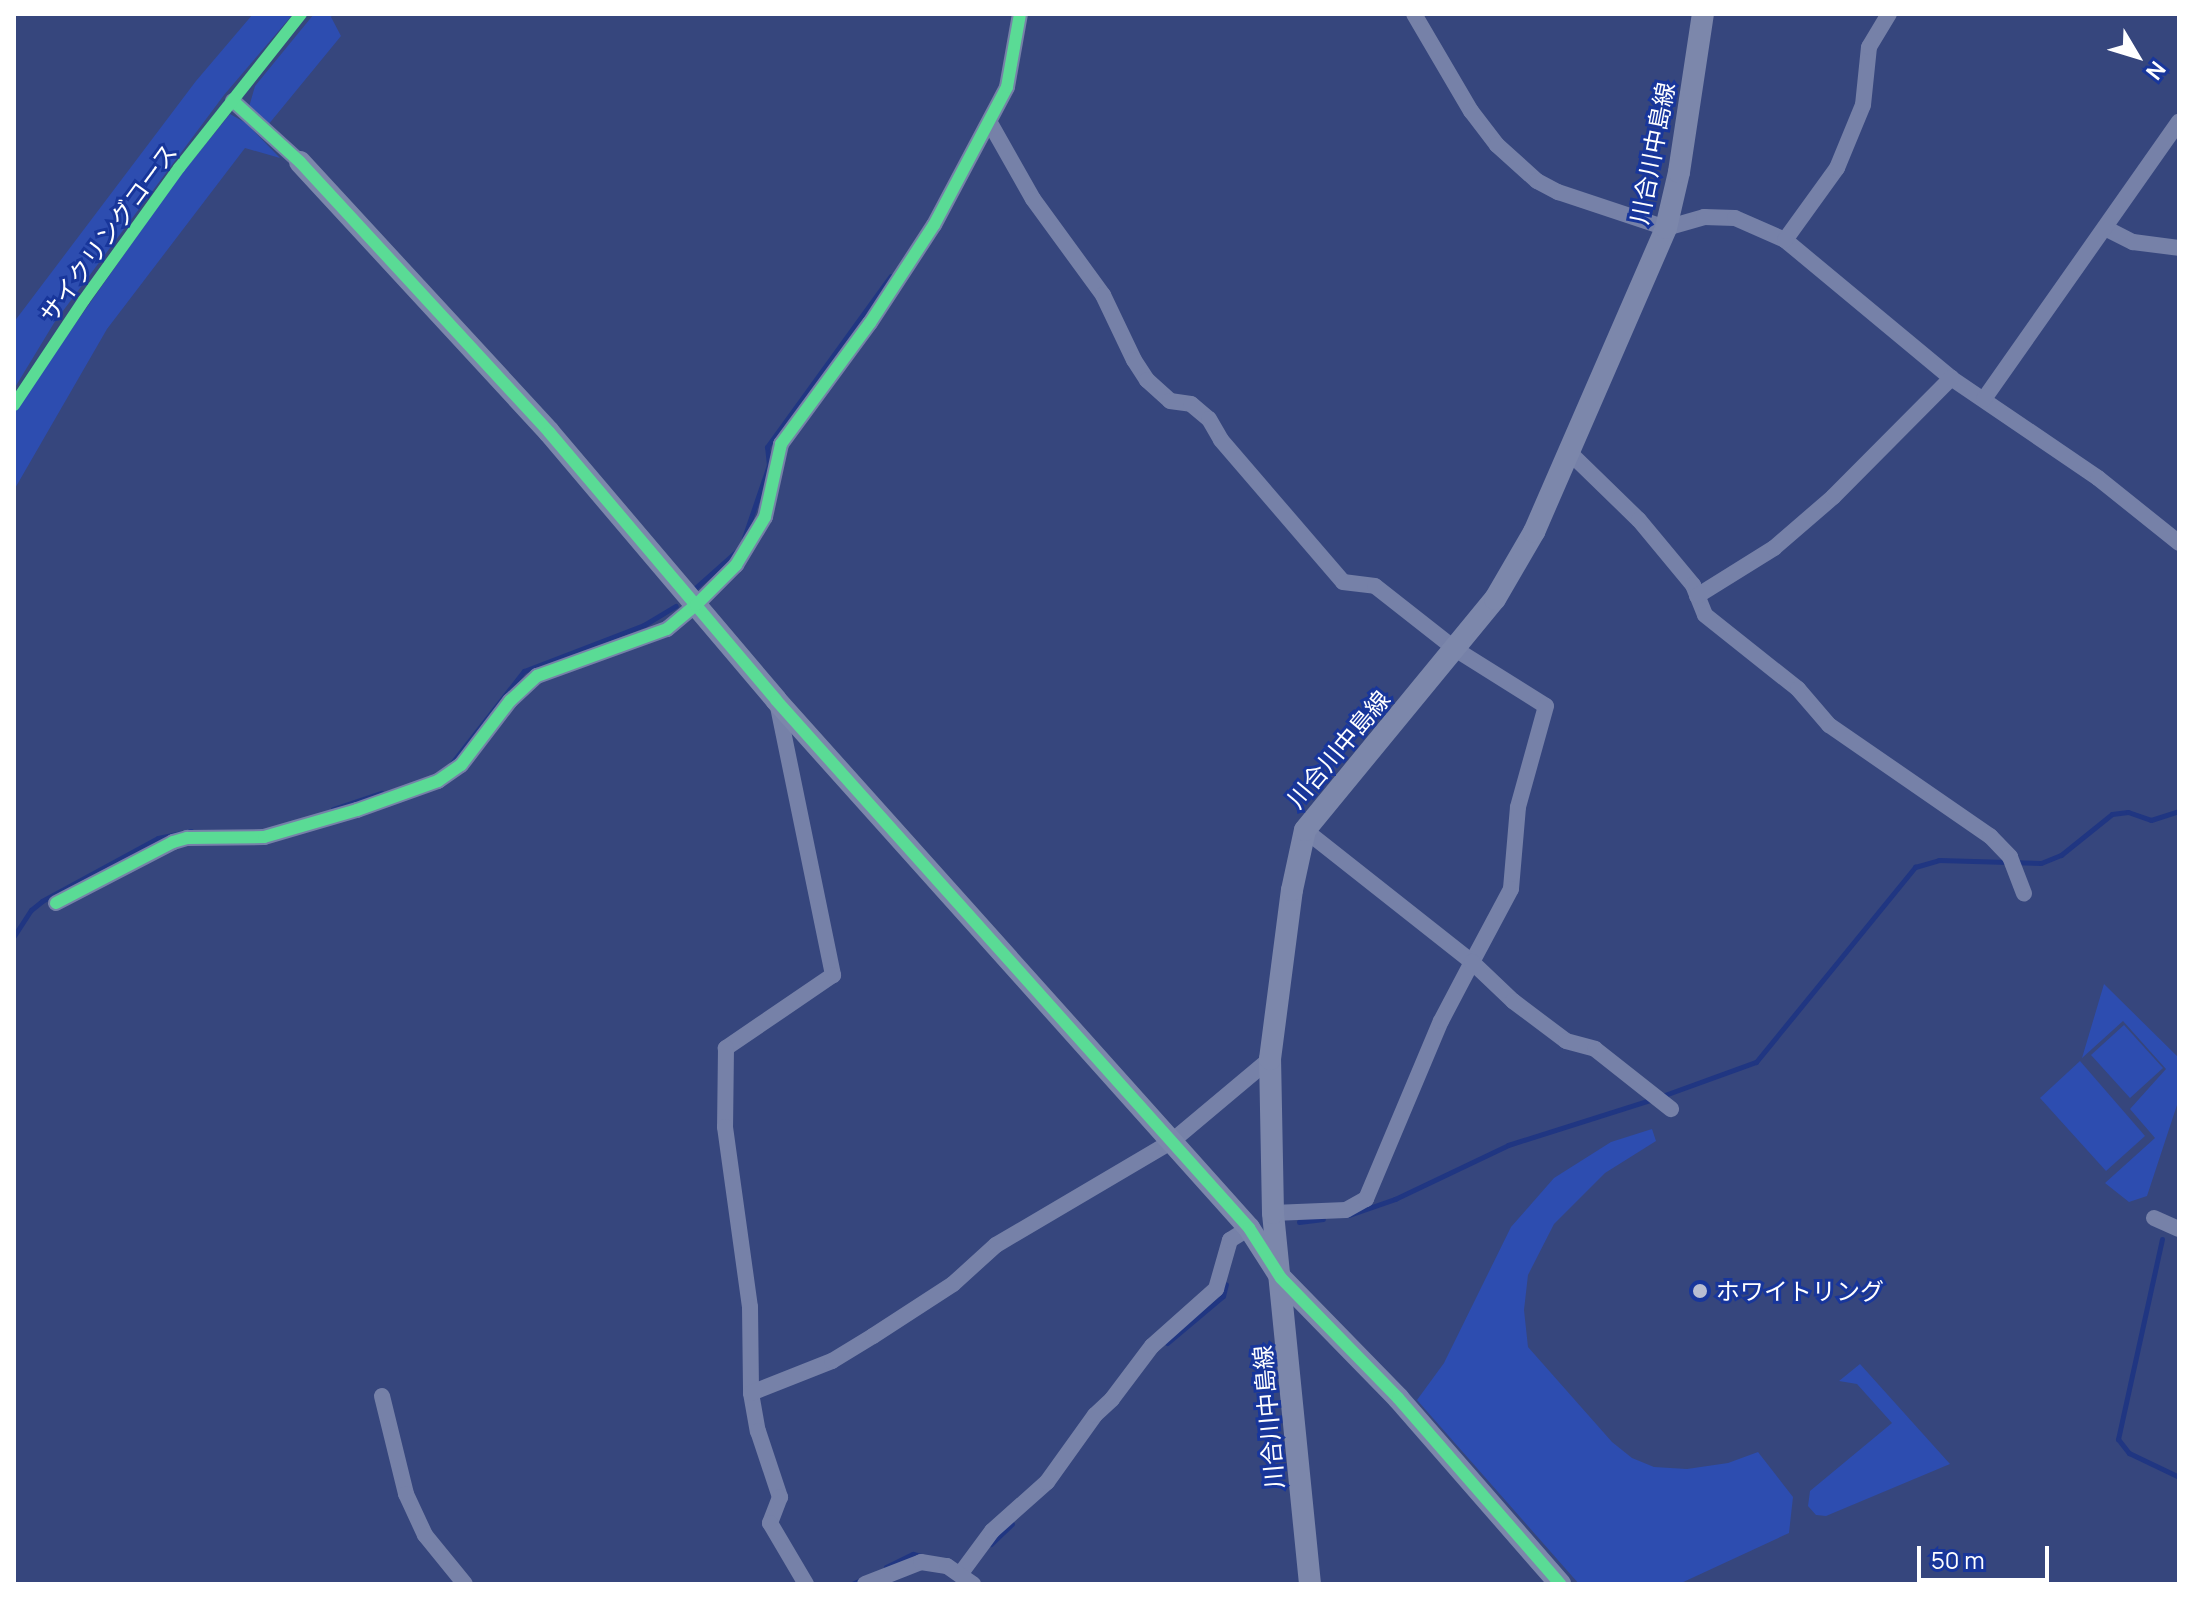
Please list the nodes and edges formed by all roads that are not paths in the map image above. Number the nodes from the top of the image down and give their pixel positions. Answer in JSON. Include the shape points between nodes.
{"nodes":[{"id":1,"x":1020,"y":14,"type":"edge"},
{"id":2,"x":1414,"y":14,"type":"edge"},
{"id":3,"x":1703,"y":14,"type":"edge"},
{"id":4,"x":1889,"y":14,"type":"edge"},
{"id":5,"x":233,"y":101,"type":"dead end"},
{"id":6,"x":2179,"y":122,"type":"edge"},
{"id":7,"x":990,"y":123,"type":"junction"},
{"id":8,"x":300,"y":162,"type":"joint"},
{"id":9,"x":1666,"y":228,"type":"junction"},
{"id":10,"x":2107,"y":229,"type":"junction"},
{"id":11,"x":1785,"y":240,"type":"junction"},
{"id":12,"x":2179,"y":248,"type":"edge"},
{"id":13,"x":1951,"y":378,"type":"junction"},
{"id":14,"x":1984,"y":399,"type":"junction"},
{"id":15,"x":1570,"y":453,"type":"junction"},
{"id":16,"x":2179,"y":543,"type":"edge"},
{"id":17,"x":1697,"y":596,"type":"junction"},
{"id":18,"x":696,"y":605,"type":"junction"},
{"id":19,"x":1455,"y":649,"type":"junction"},
{"id":20,"x":776,"y":700,"type":"junction"},
{"id":21,"x":1305,"y":830,"type":"junction"},
{"id":22,"x":2024,"y":893,"type":"dead end"},
{"id":23,"x":56,"y":903,"type":"dead end"},
{"id":24,"x":1472,"y":962,"type":"junction"},
{"id":25,"x":1270,"y":1059,"type":"junction"},
{"id":26,"x":1664,"y":1103,"type":"dead end"},
{"id":27,"x":1171,"y":1142,"type":"junction"},
{"id":28,"x":1273,"y":1213,"type":"junction"},
{"id":29,"x":2154,"y":1218,"type":"dead end"},
{"id":30,"x":1249,"y":1228,"type":"junction"},
{"id":31,"x":2179,"y":1229,"type":"edge"},
{"id":32,"x":1281,"y":1278,"type":"junction"},
{"id":33,"x":751,"y":1393,"type":"junction"},
{"id":34,"x":382,"y":1396,"type":"dead end"},
{"id":35,"x":967,"y":1579,"type":"edge"},
{"id":36,"x":465,"y":1584,"type":"edge"},
{"id":37,"x":806,"y":1584,"type":"edge"},
{"id":38,"x":865,"y":1584,"type":"edge"},
{"id":39,"x":1310,"y":1584,"type":"edge"},
{"id":40,"x":1560,"y":1584,"type":"edge"}],
"edges":[{"from":1,"to":7,"type":"street","via":[[1007,87]]},
{"from":2,"to":9,"type":"street","via":[[1471,111],[1497,145],[1537,181]]},
{"from":3,"to":9,"type":"street","name":"川合川中島線"},
{"from":4,"to":11,"type":"street","via":[[1869,47],[1863,105],[1837,168]]},
{"from":5,"to":8,"type":"street"},
{"from":6,"to":10,"type":"street"},
{"from":7,"to":18,"type":"street","via":[[934,225],[781,444],[765,517],[736,565]]},
{"from":7,"to":19,"type":"street","via":[[1033,199],[1103,295],[1147,380],[1170,401],[1191,404],[1209,419],[1221,440],[1343,582],[1375,586]]},
{"from":8,"to":18,"type":"street","via":[[549,432]]},
{"from":9,"to":11,"type":"street","via":[[1704,217],[1735,218]]},
{"from":9,"to":15,"type":"street","name":"川合川中島線"},
{"from":10,"to":12,"type":"street","via":[[2133,242]]},
{"from":10,"to":14,"type":"street"},
{"from":11,"to":13,"type":"street"},
{"from":13,"to":14,"type":"street"},
{"from":13,"to":17,"type":"street","via":[[1833,497],[1774,548]]},
{"from":14,"to":16,"type":"street","via":[[2098,478]]},
{"from":15,"to":17,"type":"street","via":[[1639,520]]},
{"from":15,"to":19,"type":"street","name":"川合川中島線","via":[[1534,532],[1495,599]]},
{"from":17,"to":22,"type":"street","via":[[1705,615],[1798,689],[1829,725],[1990,836],[2012,864]]},
{"from":18,"to":20,"type":"street"},
{"from":18,"to":23,"type":"street","via":[[667,629],[537,676],[510,701],[461,765],[438,781],[264,837],[173,842]]},
{"from":19,"to":21,"type":"street","name":"川合川中島線"},
{"from":19,"to":24,"type":"street","via":[[1546,706],[1518,807],[1511,889]]},
{"from":20,"to":27,"type":"street"},
{"from":20,"to":33,"type":"street","via":[[833,975],[726,1048],[725,1127],[750,1307]]},
{"from":21,"to":24,"type":"street"},
{"from":21,"to":25,"type":"street","name":"川合川中島線"},
{"from":24,"to":26,"type":"street","via":[[1566,1041],[1595,1049]]},
{"from":24,"to":28,"type":"street","via":[[1435,1034],[1366,1199],[1346,1210]]},
{"from":25,"to":27,"type":"street"},
{"from":25,"to":28,"type":"street","name":"川合川中島線"},
{"from":27,"to":30,"type":"street"},
{"from":27,"to":33,"type":"street","via":[[996,1245],[953,1284],[832,1361]]},
{"from":28,"to":32,"type":"street","name":"川合川中島線"},
{"from":29,"to":31,"type":"street"},
{"from":30,"to":32,"type":"street"},
{"from":30,"to":35,"type":"street","via":[[1230,1240],[1216,1289],[1152,1346],[1047,1482],[992,1531]]},
{"from":32,"to":39,"type":"street","name":"川合川中島線"},
{"from":32,"to":40,"type":"street","via":[[1398,1398]]},
{"from":33,"to":37,"type":"street","via":[[780,1497],[770,1523]]},
{"from":34,"to":36,"type":"street","via":[[406,1494],[425,1535]]},
{"from":35,"to":38,"type":"street","via":[[947,1566],[921,1562]]}]}
